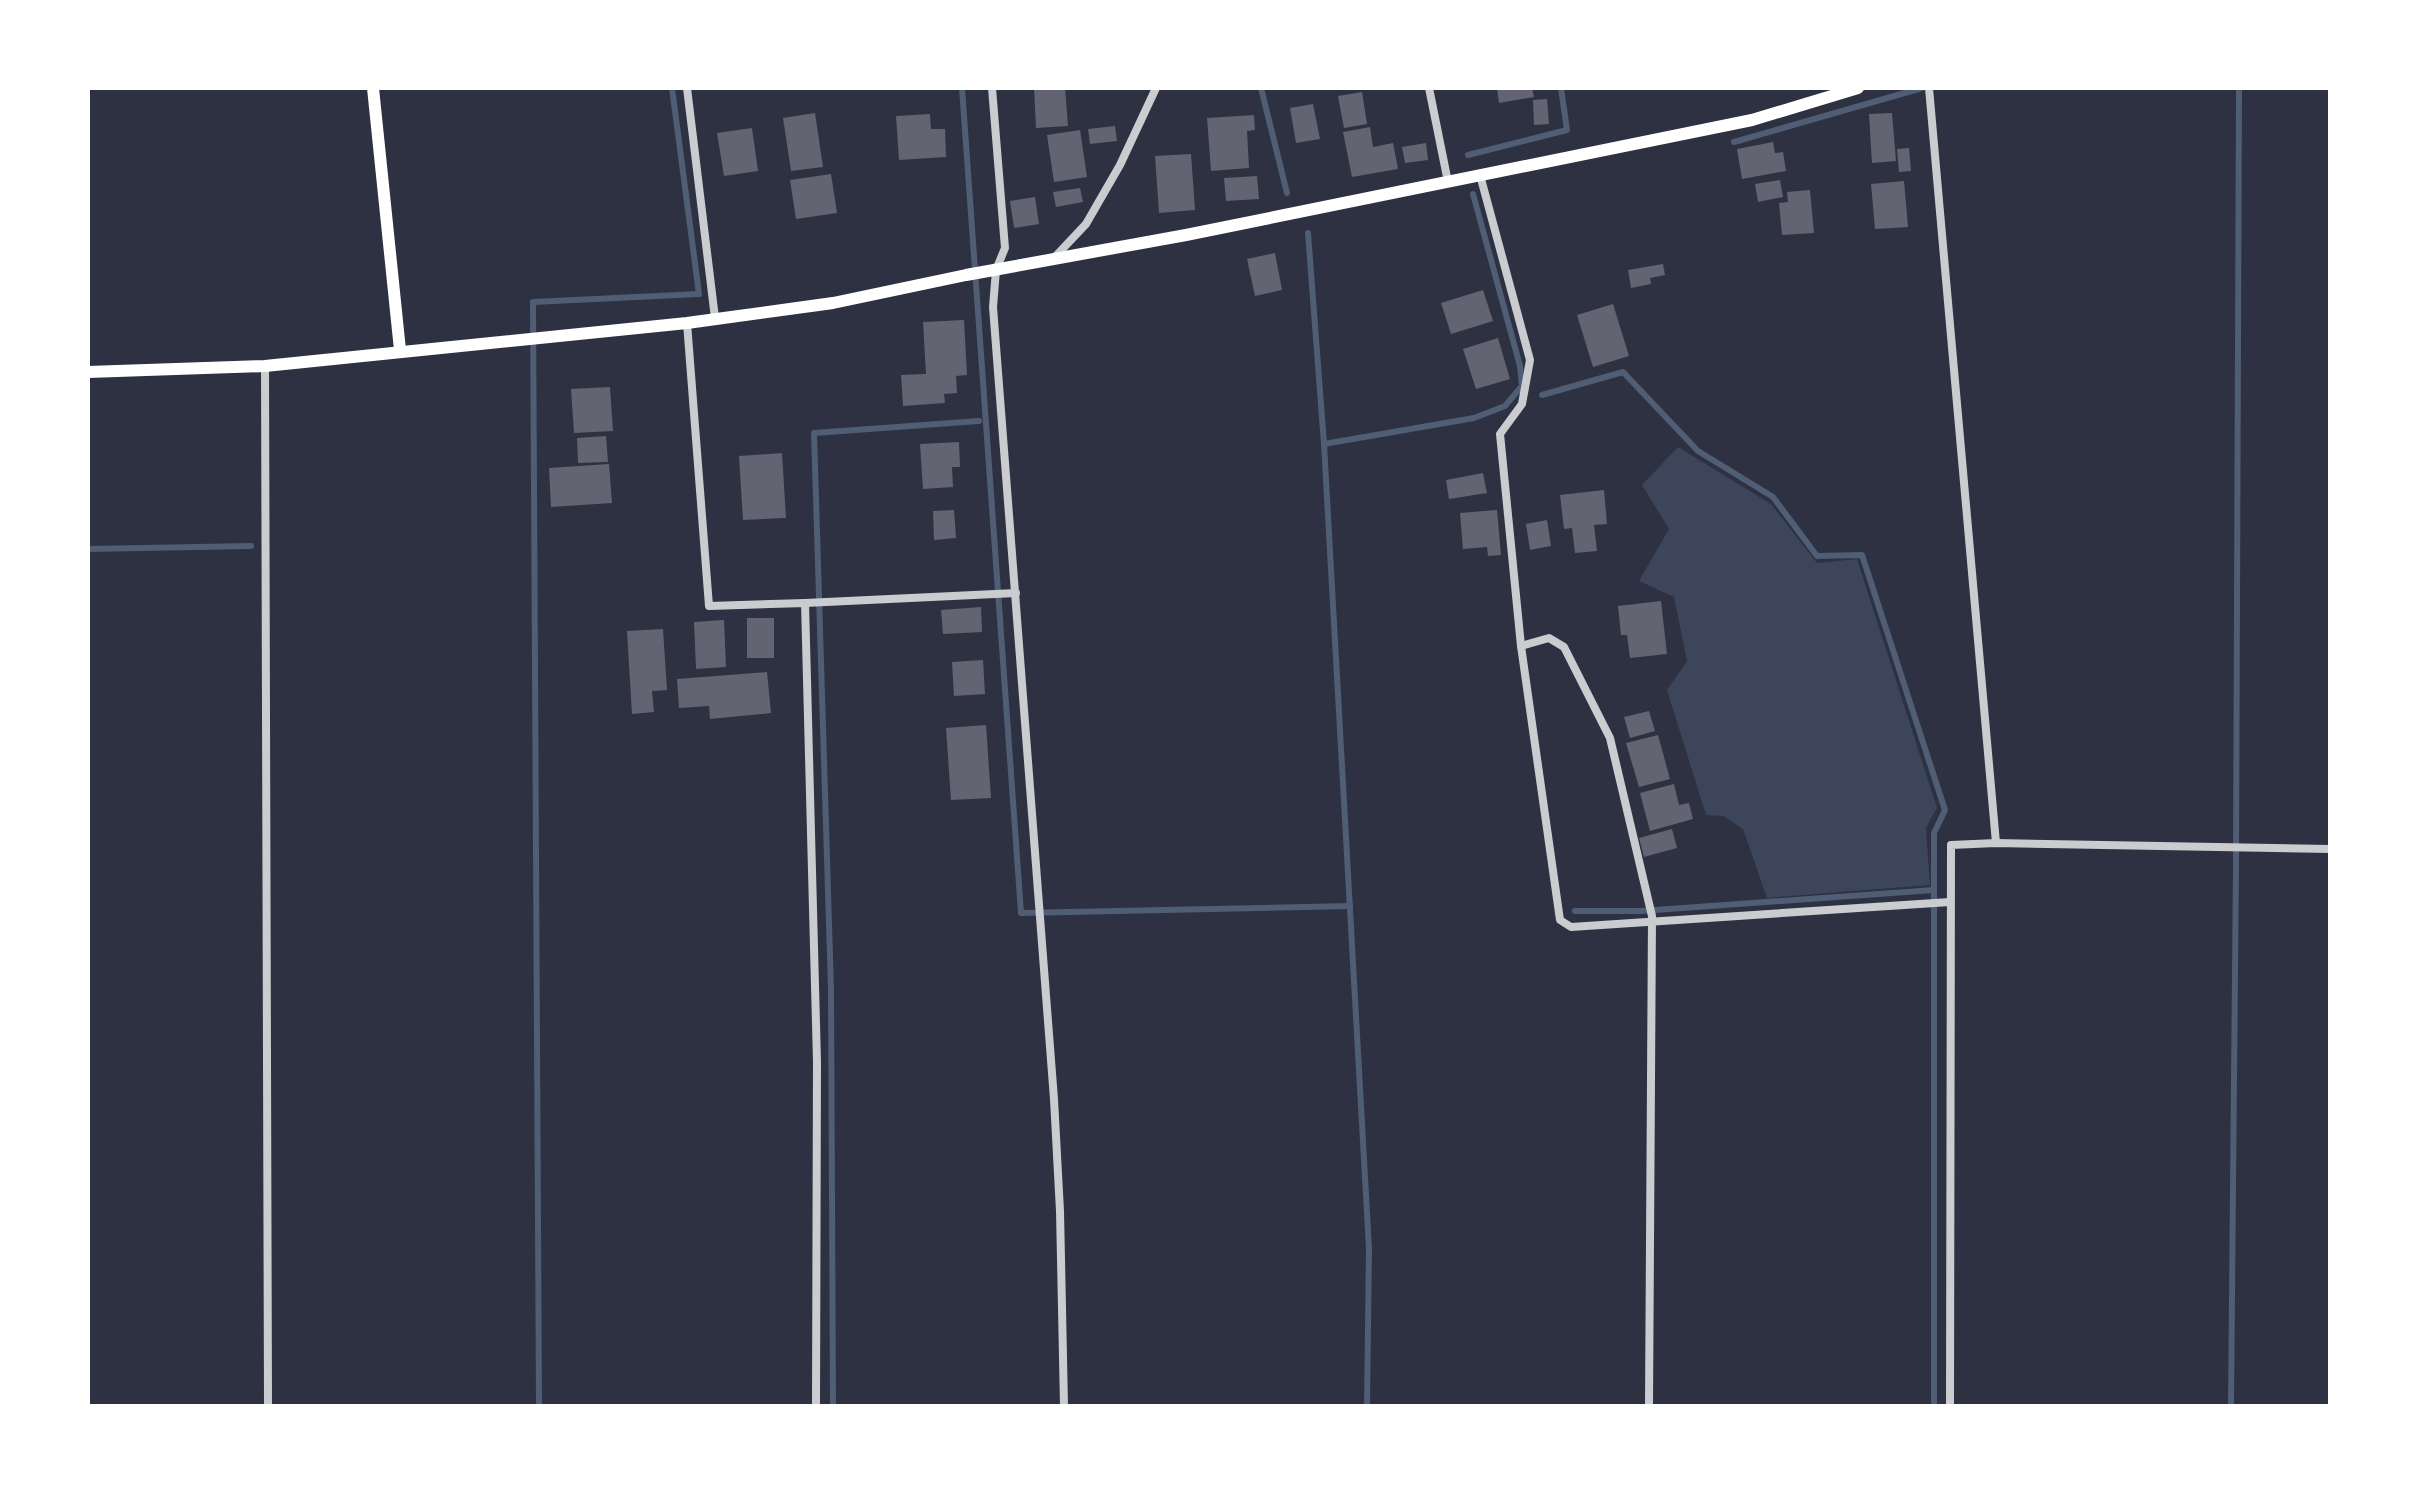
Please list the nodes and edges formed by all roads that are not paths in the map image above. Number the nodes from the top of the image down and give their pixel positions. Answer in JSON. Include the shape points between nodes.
{"nodes":[{"id":1,"x":373,"y":88,"type":"edge"},
{"id":2,"x":687,"y":88,"type":"edge"},
{"id":3,"x":992,"y":88,"type":"edge"},
{"id":4,"x":1156,"y":88,"type":"edge"},
{"id":5,"x":1429,"y":88,"type":"edge"},
{"id":6,"x":1858,"y":88,"type":"edge"},
{"id":7,"x":1929,"y":90,"type":"edge"},
{"id":8,"x":1480,"y":175,"type":"junction"},
{"id":9,"x":1448,"y":182,"type":"junction"},
{"id":10,"x":1053,"y":258,"type":"junction"},
{"id":11,"x":990,"y":271,"type":"junction"},
{"id":12,"x":715,"y":318,"type":"junction"},
{"id":13,"x":687,"y":323,"type":"junction"},
{"id":14,"x":400,"y":350,"type":"junction"},
{"id":15,"x":265,"y":366,"type":"junction"},
{"id":16,"x":88,"y":372,"type":"edge"},
{"id":17,"x":1011,"y":593,"type":"junction"},
{"id":18,"x":809,"y":603,"type":"junction"},
{"id":19,"x":1521,"y":646,"type":"junction"},
{"id":20,"x":1996,"y":843,"type":"junction"},
{"id":21,"x":2330,"y":849,"type":"edge"},
{"id":22,"x":1950,"y":902,"type":"junction"},
{"id":23,"x":1652,"y":919,"type":"junction"},
{"id":24,"x":268,"y":1406,"type":"edge"},
{"id":25,"x":816,"y":1406,"type":"edge"},
{"id":26,"x":1064,"y":1406,"type":"edge"},
{"id":27,"x":1649,"y":1406,"type":"edge"},
{"id":28,"x":1950,"y":1406,"type":"edge"}],
"edges":[{"from":1,"to":14,"type":"main road"},
{"from":2,"to":12,"type":"street"},
{"from":3,"to":11,"type":"street","via":[[1005,248]]},
{"from":4,"to":10,"type":"street","via":[[1086,224]]},
{"from":5,"to":9,"type":"street"},
{"from":6,"to":8,"type":"main road","via":[[1752,120]]},
{"from":7,"to":20,"type":"street"},
{"from":8,"to":9,"type":"main road"},
{"from":8,"to":19,"type":"street","via":[[1530,360],[1522,404],[1500,434]]},
{"from":9,"to":10,"type":"main road"},
{"from":10,"to":11,"type":"main road"},
{"from":11,"to":12,"type":"main road","via":[[833,303]]},
{"from":11,"to":17,"type":"street"},
{"from":12,"to":13,"type":"main road"},
{"from":13,"to":14,"type":"main road"},
{"from":13,"to":18,"type":"street","via":[[709,606]]},
{"from":14,"to":15,"type":"main road"},
{"from":15,"to":16,"type":"main road"},
{"from":15,"to":24,"type":"street"},
{"from":17,"to":18,"type":"street"},
{"from":17,"to":26,"type":"street","via":[[1040,904],[1060,1211]]},
{"from":18,"to":25,"type":"street"},
{"from":19,"to":23,"type":"street","via":[[1549,638],[1564,647],[1610,738]]},
{"from":19,"to":23,"type":"street","via":[[1560,920],[1571,927]]},
{"from":20,"to":21,"type":"street"},
{"from":20,"to":22,"type":"street","via":[[1951,845]]},
{"from":22,"to":23,"type":"street"},
{"from":22,"to":28,"type":"street"},
{"from":23,"to":27,"type":"street"}]}
